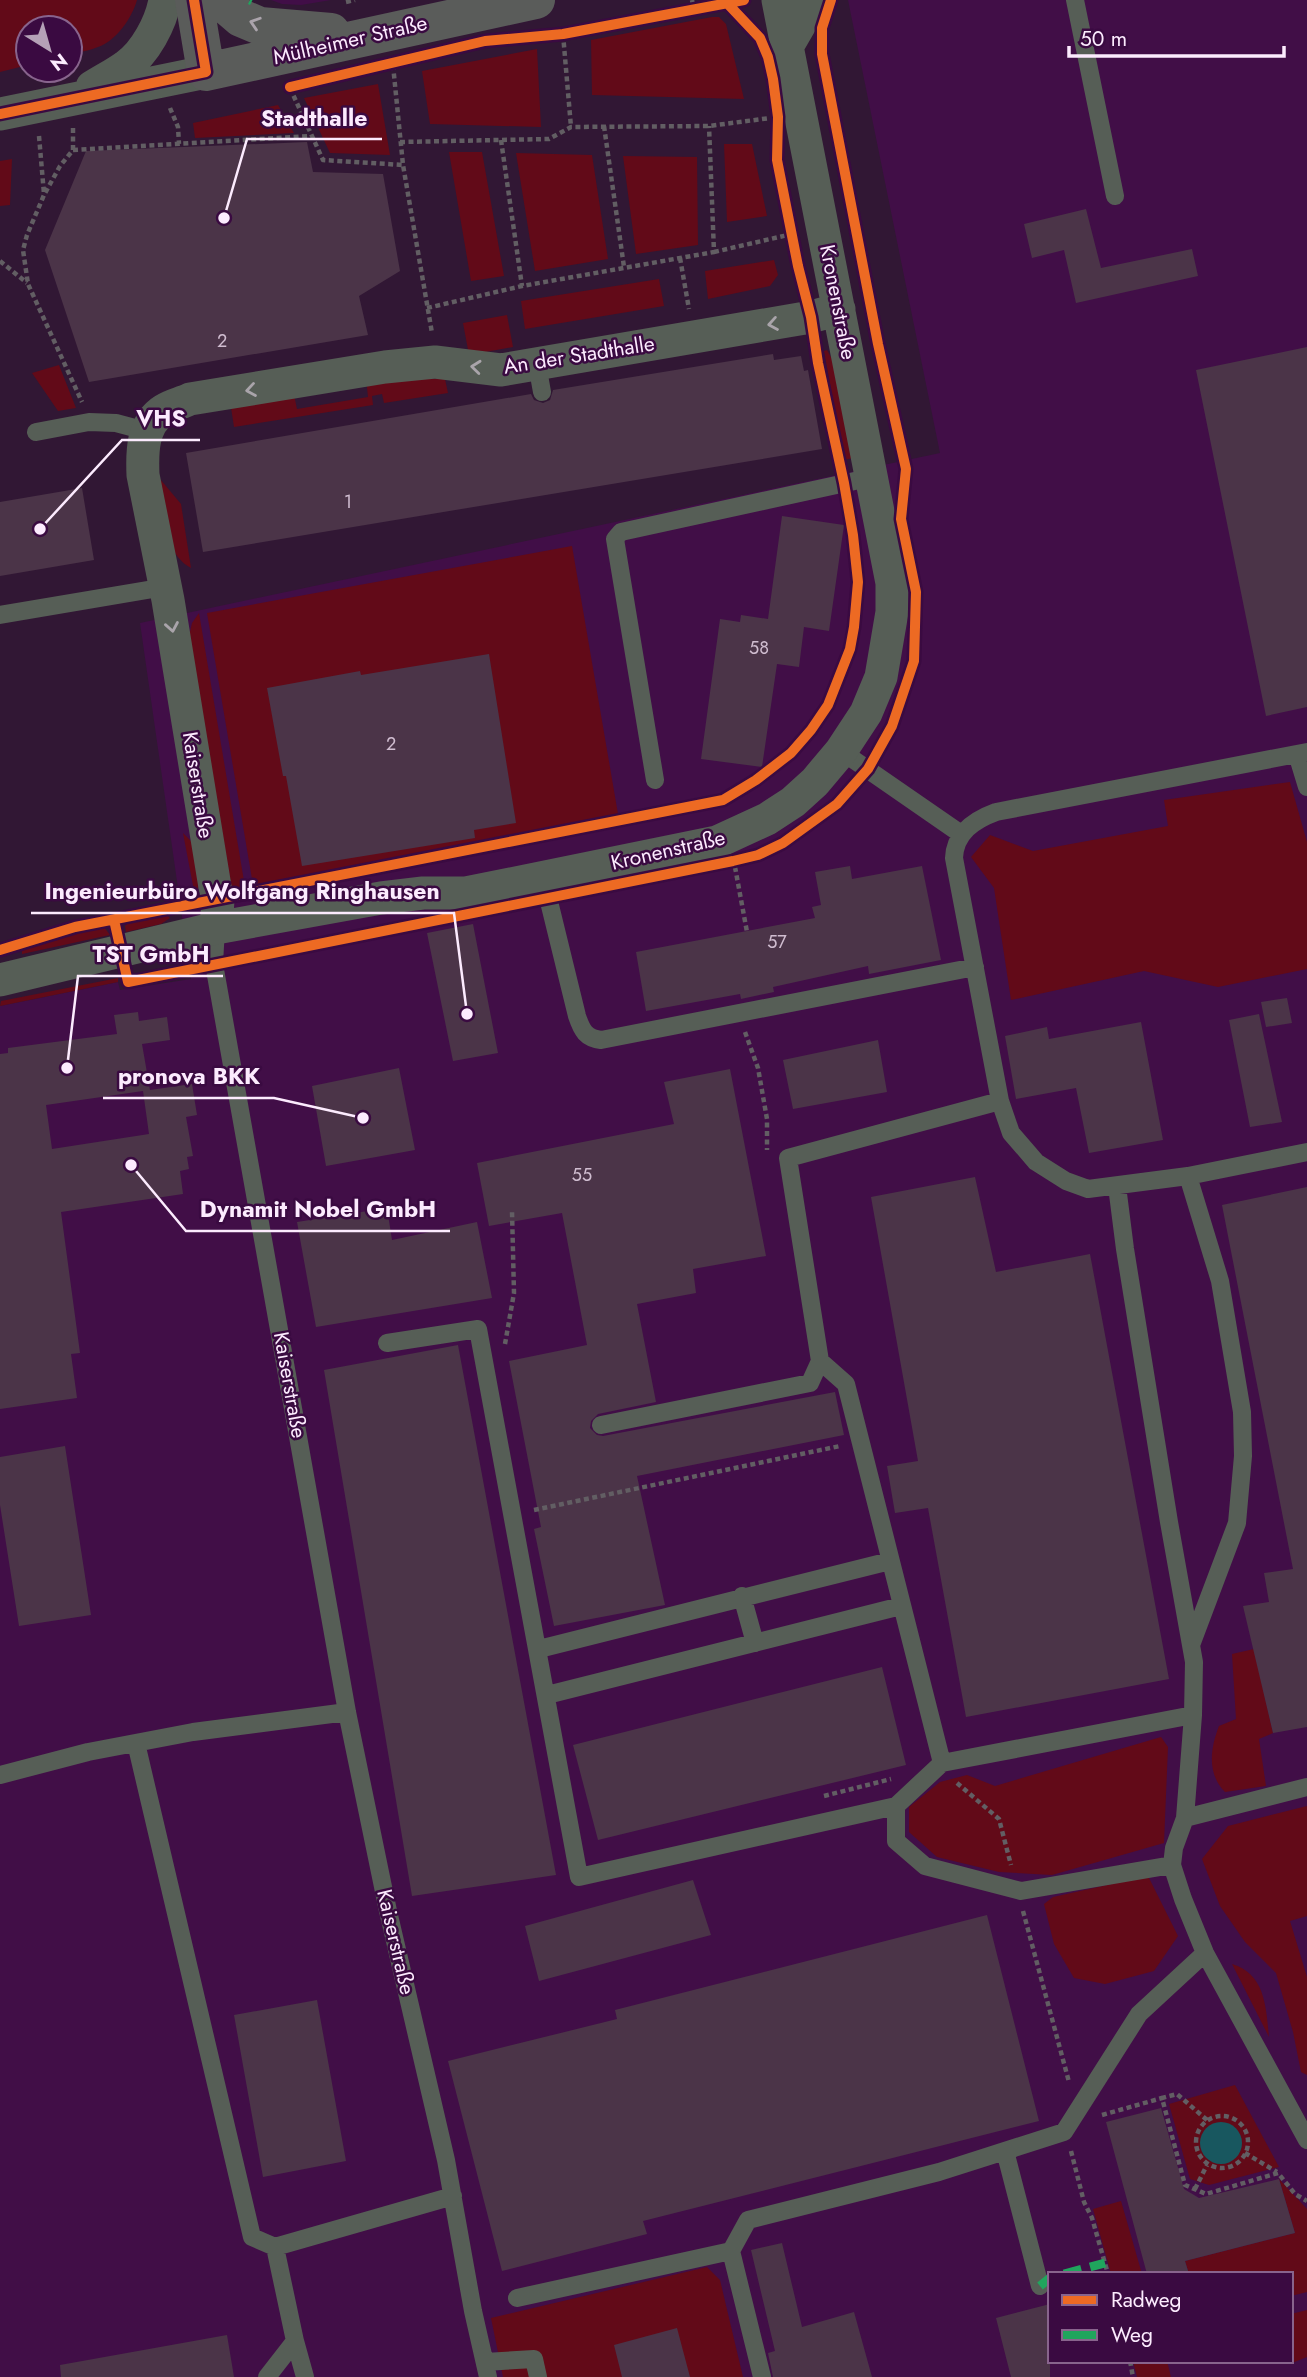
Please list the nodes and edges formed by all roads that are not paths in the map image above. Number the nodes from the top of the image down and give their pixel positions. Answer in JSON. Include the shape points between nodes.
{"nodes":[{"id":1,"x":165,"y":0,"type":"edge"},
{"id":2,"x":194,"y":0,"type":"edge"},
{"id":3,"x":220,"y":0,"type":"edge"},
{"id":4,"x":536,"y":0,"type":"edge"},
{"id":5,"x":778,"y":0,"type":"edge"},
{"id":6,"x":814,"y":0,"type":"edge"},
{"id":7,"x":1075,"y":0,"type":"edge"},
{"id":8,"x":788,"y":44,"type":"junction"},
{"id":9,"x":382,"y":49,"type":"junction"},
{"id":10,"x":206,"y":72,"type":"junction"},
{"id":11,"x":76,"y":98,"type":"junction"},
{"id":12,"x":0,"y":114,"type":"edge"},
{"id":13,"x":1115,"y":196,"type":"dead end"},
{"id":14,"x":839,"y":309,"type":"junction"},
{"id":15,"x":36,"y":432,"type":"dead end"},
{"id":16,"x":144,"y":443,"type":"junction"},
{"id":17,"x":873,"y":477,"type":"junction"},
{"id":18,"x":165,"y":587,"type":"junction"},
{"id":19,"x":0,"y":615,"type":"edge"},
{"id":20,"x":841,"y":751,"type":"junction"},
{"id":21,"x":1302,"y":753,"type":"edge"},
{"id":22,"x":655,"y":780,"type":"dead end"},
{"id":23,"x":1307,"y":787,"type":"edge"},
{"id":24,"x":961,"y":834,"type":"junction"},
{"id":25,"x":543,"y":877,"type":"junction"},
{"id":26,"x":216,"y":928,"type":"junction"},
{"id":27,"x":975,"y":967,"type":"junction"},
{"id":28,"x":0,"y":980,"type":"edge"},
{"id":29,"x":1000,"y":1101,"type":"junction"},
{"id":30,"x":1307,"y":1152,"type":"edge"},
{"id":31,"x":1188,"y":1176,"type":"junction"},
{"id":32,"x":1117,"y":1186,"type":"junction"},
{"id":33,"x":387,"y":1343,"type":"dead end"},
{"id":34,"x":820,"y":1361,"type":"junction"},
{"id":35,"x":601,"y":1425,"type":"dead end"},
{"id":36,"x":890,"y":1561,"type":"junction"},
{"id":37,"x":742,"y":1596,"type":"junction"},
{"id":38,"x":901,"y":1606,"type":"junction"},
{"id":39,"x":755,"y":1643,"type":"junction"},
{"id":40,"x":1191,"y":1645,"type":"junction"},
{"id":41,"x":538,"y":1648,"type":"junction"},
{"id":42,"x":547,"y":1695,"type":"junction"},
{"id":43,"x":347,"y":1712,"type":"junction"},
{"id":44,"x":1193,"y":1714,"type":"junction"},
{"id":45,"x":136,"y":1743,"type":"junction"},
{"id":46,"x":942,"y":1763,"type":"junction"},
{"id":47,"x":0,"y":1775,"type":"edge"},
{"id":48,"x":1307,"y":1787,"type":"edge"},
{"id":49,"x":896,"y":1806,"type":"junction"},
{"id":50,"x":1185,"y":1818,"type":"junction"},
{"id":51,"x":1172,"y":1865,"type":"junction"},
{"id":52,"x":1205,"y":1953,"type":"junction"},
{"id":53,"x":1307,"y":2140,"type":"edge"},
{"id":54,"x":1005,"y":2151,"type":"junction"},
{"id":55,"x":453,"y":2196,"type":"junction"},
{"id":56,"x":275,"y":2247,"type":"junction"},
{"id":57,"x":731,"y":2251,"type":"junction"},
{"id":58,"x":1040,"y":2286,"type":"dead end"},
{"id":59,"x":517,"y":2298,"type":"dead end"},
{"id":60,"x":295,"y":2341,"type":"junction"},
{"id":61,"x":486,"y":2370,"type":"edge"},
{"id":62,"x":267,"y":2377,"type":"edge"},
{"id":63,"x":305,"y":2377,"type":"edge"},
{"id":64,"x":538,"y":2377,"type":"edge"},
{"id":65,"x":762,"y":2377,"type":"edge"}],
"edges":[{"from":1,"to":11,"type":"street","via":[[146,45],[129,65]]},
{"from":2,"to":10,"type":"main road"},
{"from":9,"to":3,"type":"main road","one_way":true,"via":[[260,26],[241,18]]},
{"from":4,"to":9,"type":"main road","name":"Mülheimer Straße"},
{"from":5,"to":8,"type":"street","name":"Kronenstraße"},
{"from":6,"to":8,"type":"street"},
{"from":7,"to":13,"type":"lane"},
{"from":8,"to":14,"type":"street","name":"Kronenstraße"},
{"from":9,"to":10,"type":"main road","name":"Mülheimer Straße"},
{"from":10,"to":11,"type":"street"},
{"from":11,"to":12,"type":"street"},
{"from":14,"to":16,"type":"street","name":"An der Stadthalle","one_way":true,"via":[[692,337],[539,378],[435,362],[190,400],[164,409]]},
{"from":14,"to":17,"type":"street","name":"Kronenstraße"},
{"from":15,"to":16,"type":"lane","via":[[89,422],[116,424]]},
{"from":16,"to":18,"type":"street","name":"Kaiserstraße","via":[[142,475]]},
{"from":17,"to":20,"type":"street","name":"Kronenstraße","via":[[892,583],[891,625],[881,677],[866,713]]},
{"from":17,"to":22,"type":"lane","via":[[621,532],[615,539]]},
{"from":18,"to":19,"type":"lane"},
{"from":18,"to":26,"type":"street","name":"Kaiserstraße","one_way":true,"via":[[218,900]]},
{"from":20,"to":24,"type":"lane"},
{"from":20,"to":25,"type":"street","name":"Kronenstraße","via":[[793,802],[717,842]]},
{"from":21,"to":23,"type":"lane"},
{"from":21,"to":24,"type":"lane","via":[[996,812]]},
{"from":24,"to":27,"type":"lane","via":[[954,858]]},
{"from":25,"to":26,"type":"street","name":"Kronenstraße","via":[[466,893],[382,898]]},
{"from":25,"to":27,"type":"lane","via":[[577,1016],[581,1028],[593,1039]]},
{"from":26,"to":28,"type":"street","name":"Kronenstraße"},
{"from":26,"to":43,"type":"lane","name":"Kaiserstraße","via":[[214,964]]},
{"from":27,"to":29,"type":"lane"},
{"from":29,"to":32,"type":"lane","via":[[1011,1133],[1036,1162],[1088,1189]]},
{"from":29,"to":34,"type":"lane","via":[[788,1158]]},
{"from":30,"to":31,"type":"lane"},
{"from":31,"to":32,"type":"lane"},
{"from":31,"to":40,"type":"lane","via":[[1220,1281],[1242,1412],[1243,1457],[1237,1523]]},
{"from":32,"to":40,"type":"lane"},
{"from":33,"to":41,"type":"lane","via":[[478,1329]]},
{"from":34,"to":35,"type":"lane","via":[[810,1382]]},
{"from":34,"to":36,"type":"lane","via":[[846,1384]]},
{"from":36,"to":37,"type":"lane"},
{"from":36,"to":38,"type":"lane"},
{"from":37,"to":39,"type":"lane"},
{"from":37,"to":41,"type":"lane"},
{"from":38,"to":39,"type":"lane"},
{"from":38,"to":46,"type":"lane"},
{"from":39,"to":42,"type":"lane"},
{"from":40,"to":44,"type":"lane"},
{"from":41,"to":42,"type":"lane"},
{"from":42,"to":49,"type":"lane","via":[[579,1877]]},
{"from":43,"to":45,"type":"lane"},
{"from":43,"to":55,"type":"lane","name":"Kaiserstraße"},
{"from":44,"to":46,"type":"lane"},
{"from":44,"to":50,"type":"lane"},
{"from":45,"to":47,"type":"lane"},
{"from":45,"to":56,"type":"lane","via":[[252,2237]]},
{"from":46,"to":49,"type":"lane"},
{"from":48,"to":50,"type":"lane"},
{"from":49,"to":51,"type":"lane","via":[[896,1841],[925,1866],[1021,1891]]},
{"from":50,"to":51,"type":"lane"},
{"from":51,"to":52,"type":"lane"},
{"from":52,"to":53,"type":"lane"},
{"from":52,"to":54,"type":"lane","via":[[1139,2014],[1064,2132]]},
{"from":54,"to":57,"type":"lane","via":[[748,2220]]},
{"from":54,"to":58,"type":"lane"},
{"from":55,"to":56,"type":"lane"},
{"from":55,"to":61,"type":"lane","name":"Kaiserstraße"},
{"from":56,"to":60,"type":"lane"},
{"from":57,"to":59,"type":"lane"},
{"from":57,"to":65,"type":"lane"},
{"from":60,"to":62,"type":"lane"},
{"from":60,"to":63,"type":"lane"},
{"from":61,"to":64,"type":"lane","via":[[534,2359]]}]}
